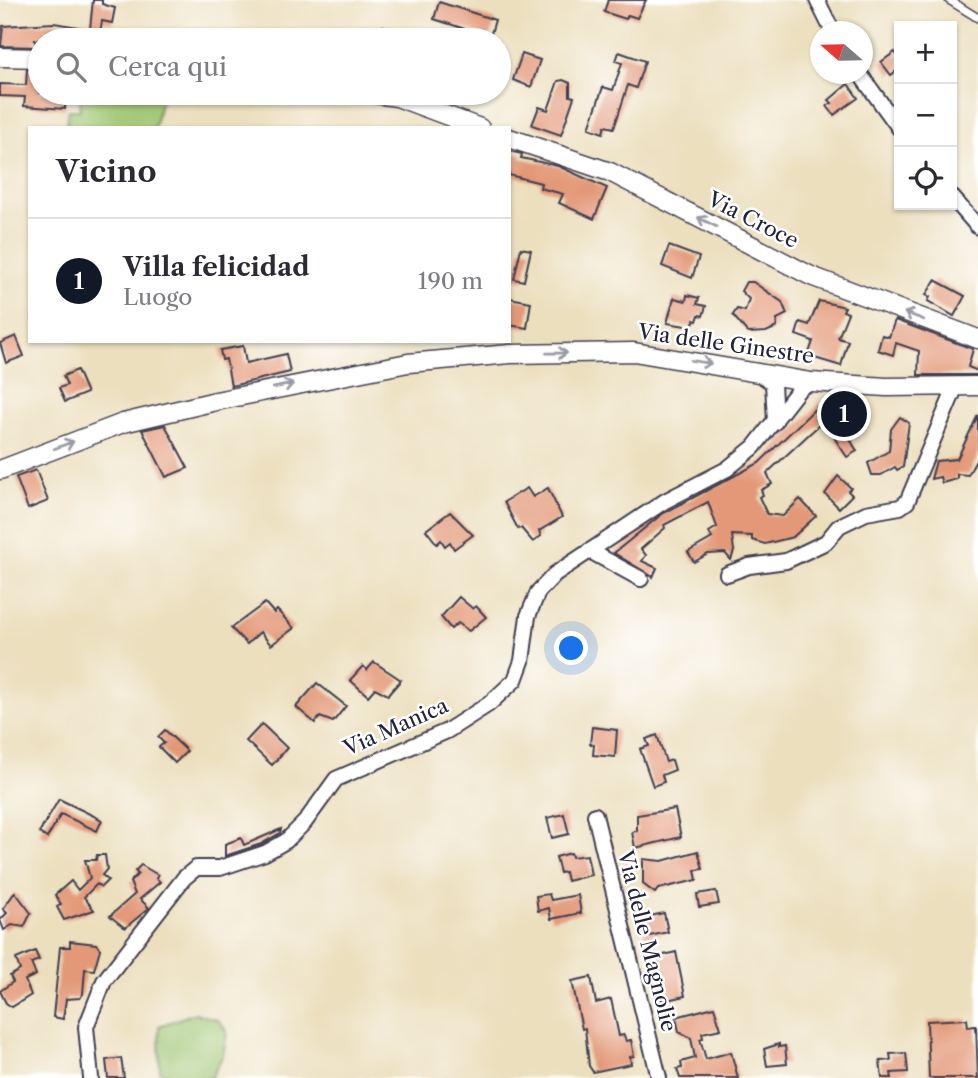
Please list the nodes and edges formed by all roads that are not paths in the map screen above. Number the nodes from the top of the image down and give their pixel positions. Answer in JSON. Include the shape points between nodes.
{"nodes":[{"id":1,"x":817,"y":0,"type":"edge"},
{"id":2,"x":949,"y":0,"type":"edge"},
{"id":3,"x":978,"y":18,"type":"edge"},
{"id":4,"x":828,"y":21,"type":"edge"},
{"id":5,"x":0,"y":57,"type":"edge"},
{"id":6,"x":28,"y":58,"type":"edge"},
{"id":7,"x":867,"y":84,"type":"edge"},
{"id":8,"x":418,"y":105,"type":"edge"},
{"id":9,"x":894,"y":121,"type":"edge"},
{"id":10,"x":475,"y":126,"type":"edge"},
{"id":11,"x":511,"y":139,"type":"edge"},
{"id":12,"x":957,"y":204,"type":"edge"},
{"id":13,"x":978,"y":227,"type":"edge"},
{"id":14,"x":978,"y":339,"type":"edge"},
{"id":15,"x":757,"y":372,"type":"junction"},
{"id":16,"x":811,"y":382,"type":"junction"},
{"id":17,"x":956,"y":386,"type":"junction"},
{"id":18,"x":978,"y":386,"type":"edge"},
{"id":19,"x":775,"y":422,"type":"junction"},
{"id":20,"x":0,"y":470,"type":"edge"},
{"id":21,"x":590,"y":551,"type":"junction"},
{"id":22,"x":727,"y":575,"type":"dead end"},
{"id":23,"x":641,"y":579,"type":"dead end"},
{"id":24,"x":595,"y":815,"type":"dead end"},
{"id":25,"x":91,"y":1078,"type":"edge"},
{"id":26,"x":659,"y":1078,"type":"edge"}],
"edges":[{"from":1,"to":4,"type":"street"},
{"from":2,"to":3,"type":"lane"},
{"from":5,"to":6,"type":"street"},
{"from":7,"to":9,"type":"street"},
{"from":8,"to":10,"type":"street"},
{"from":14,"to":11,"type":"street","name":"Via Croce","one_way":true,"via":[[811,276],[610,172]]},
{"from":12,"to":13,"type":"street"},
{"from":15,"to":16,"type":"street","name":"Via delle Ginestre"},
{"from":15,"to":19,"type":"street","via":[[773,383]]},
{"from":20,"to":15,"type":"street","name":"Via delle Ginestre","one_way":true,"via":[[123,423],[408,363],[510,354],[634,352]]},
{"from":16,"to":17,"type":"street","name":"Via delle Ginestre"},
{"from":16,"to":19,"type":"street","name":"Via Manica","via":[[800,388]]},
{"from":17,"to":18,"type":"street","name":"Via delle Ginestre"},
{"from":17,"to":22,"type":"street","via":[[900,507],[866,513],[839,526],[826,542],[786,561],[748,566]]},
{"from":19,"to":21,"type":"street","name":"Via Manica","via":[[727,469],[665,501]]},
{"from":21,"to":23,"type":"street"},
{"from":21,"to":25,"type":"street","name":"Via Manica","via":[[555,574],[538,592],[528,616],[515,680],[489,704],[447,731],[336,779],[305,822],[265,853],[220,868],[196,868],[184,878],[104,981],[86,1027]]},
{"from":24,"to":26,"type":"street","name":"Via delle Magnolie"}]}
